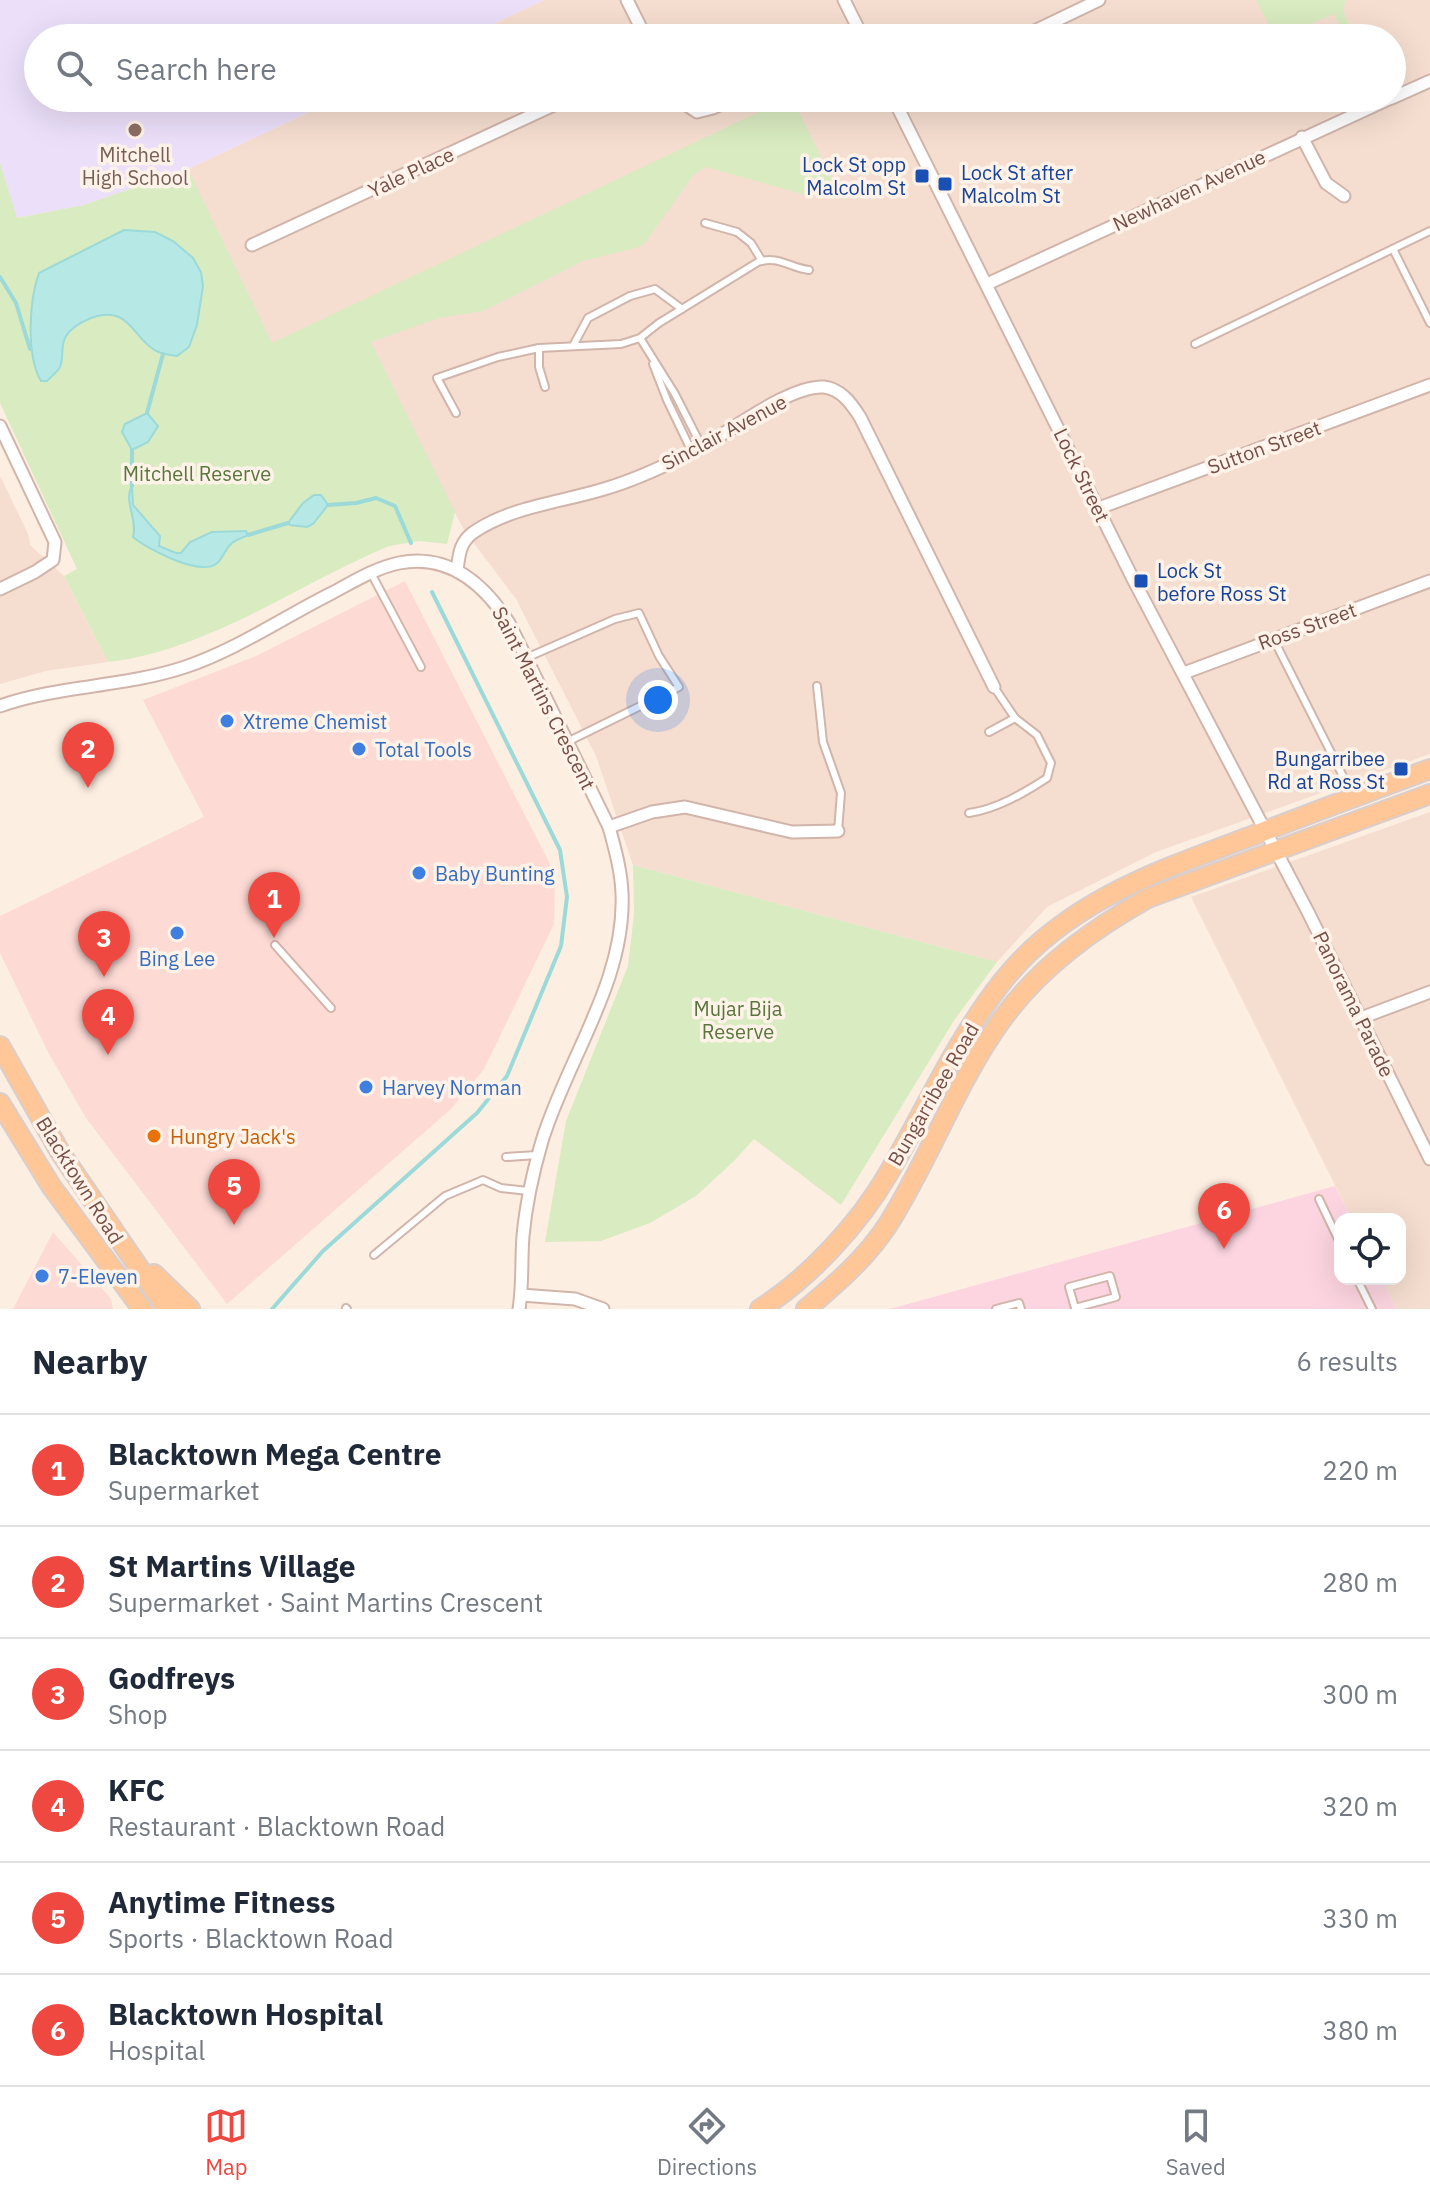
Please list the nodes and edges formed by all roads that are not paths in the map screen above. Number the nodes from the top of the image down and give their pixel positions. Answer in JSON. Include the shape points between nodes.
{"nodes":[{"id":1,"x":627,"y":0,"type":"edge"},
{"id":2,"x":844,"y":0,"type":"edge"},
{"id":3,"x":1099,"y":0,"type":"edge"},
{"id":4,"x":639,"y":24,"type":"edge"},
{"id":5,"x":855,"y":24,"type":"edge"},
{"id":6,"x":1049,"y":24,"type":"edge"},
{"id":7,"x":1430,"y":81,"type":"edge"},
{"id":8,"x":1406,"y":92,"type":"edge"},
{"id":9,"x":539,"y":112,"type":"edge"},
{"id":10,"x":901,"y":112,"type":"edge"},
{"id":11,"x":1360,"y":112,"type":"edge"},
{"id":12,"x":1302,"y":137,"type":"junction"},
{"id":13,"x":1344,"y":196,"type":"dead end"},
{"id":14,"x":705,"y":223,"type":"dead end"},
{"id":15,"x":1430,"y":231,"type":"edge"},
{"id":16,"x":252,"y":245,"type":"dead end"},
{"id":17,"x":1393,"y":249,"type":"junction"},
{"id":18,"x":762,"y":261,"type":"junction"},
{"id":19,"x":809,"y":270,"type":"dead end"},
{"id":20,"x":987,"y":284,"type":"junction"},
{"id":21,"x":682,"y":309,"type":"junction"},
{"id":22,"x":1430,"y":323,"type":"edge"},
{"id":23,"x":640,"y":338,"type":"junction"},
{"id":24,"x":1195,"y":344,"type":"dead end"},
{"id":25,"x":573,"y":346,"type":"junction"},
{"id":26,"x":539,"y":348,"type":"junction"},
{"id":27,"x":653,"y":362,"type":"junction"},
{"id":28,"x":1430,"y":385,"type":"edge"},
{"id":29,"x":545,"y":387,"type":"dead end"},
{"id":30,"x":456,"y":413,"type":"dead end"},
{"id":31,"x":0,"y":426,"type":"edge"},
{"id":32,"x":697,"y":450,"type":"junction"},
{"id":33,"x":1099,"y":508,"type":"junction"},
{"id":34,"x":457,"y":571,"type":"junction"},
{"id":35,"x":371,"y":573,"type":"junction"},
{"id":36,"x":1430,"y":581,"type":"edge"},
{"id":37,"x":0,"y":589,"type":"edge"},
{"id":38,"x":1274,"y":638,"type":"junction"},
{"id":39,"x":526,"y":658,"type":"junction"},
{"id":40,"x":421,"y":667,"type":"dead end"},
{"id":41,"x":1184,"y":673,"type":"junction"},
{"id":42,"x":817,"y":686,"type":"dead end"},
{"id":43,"x":994,"y":687,"type":"joint"},
{"id":44,"x":0,"y":706,"type":"edge"},
{"id":45,"x":1015,"y":718,"type":"junction"},
{"id":46,"x":989,"y":732,"type":"dead end"},
{"id":47,"x":567,"y":742,"type":"junction"},
{"id":48,"x":1430,"y":769,"type":"edge"},
{"id":49,"x":1430,"y":794,"type":"edge"},
{"id":50,"x":1353,"y":798,"type":"junction"},
{"id":51,"x":969,"y":813,"type":"dead end"},
{"id":52,"x":609,"y":827,"type":"junction"},
{"id":53,"x":838,"y":831,"type":"joint"},
{"id":54,"x":1265,"y":831,"type":"junction"},
{"id":55,"x":1276,"y":850,"type":"junction"},
{"id":56,"x":275,"y":945,"type":"dead end"},
{"id":57,"x":1430,"y":992,"type":"edge"},
{"id":58,"x":331,"y":1008,"type":"dead end"},
{"id":59,"x":1361,"y":1018,"type":"junction"},
{"id":60,"x":0,"y":1046,"type":"edge"},
{"id":61,"x":0,"y":1103,"type":"edge"},
{"id":62,"x":1428,"y":1151,"type":"edge"},
{"id":63,"x":539,"y":1155,"type":"junction"},
{"id":64,"x":506,"y":1157,"type":"dead end"},
{"id":65,"x":528,"y":1191,"type":"junction"},
{"id":66,"x":1319,"y":1199,"type":"dead end"},
{"id":67,"x":1334,"y":1230,"type":"edge"},
{"id":68,"x":115,"y":1235,"type":"junction"},
{"id":69,"x":374,"y":1255,"type":"dead end"},
{"id":70,"x":1360,"y":1285,"type":"edge"},
{"id":71,"x":521,"y":1295,"type":"junction"},
{"id":72,"x":1075,"y":1308,"type":"edge"},
{"id":73,"x":142,"y":1309,"type":"edge"},
{"id":74,"x":167,"y":1309,"type":"edge"},
{"id":75,"x":190,"y":1309,"type":"edge"},
{"id":76,"x":519,"y":1309,"type":"edge"},
{"id":77,"x":603,"y":1309,"type":"edge"},
{"id":78,"x":760,"y":1309,"type":"edge"},
{"id":79,"x":806,"y":1309,"type":"edge"},
{"id":80,"x":996,"y":1309,"type":"edge"},
{"id":81,"x":1021,"y":1309,"type":"edge"},
{"id":82,"x":1372,"y":1309,"type":"edge"}],
"edges":[{"from":1,"to":4,"type":"street"},
{"from":2,"to":5,"type":"street"},
{"from":3,"to":6,"type":"street"},
{"from":7,"to":8,"type":"street","name":"Newhaven Avenue"},
{"from":9,"to":16,"type":"street","name":"Yale Place"},
{"from":10,"to":20,"type":"street","name":"Lock Street"},
{"from":11,"to":12,"type":"street","name":"Newhaven Avenue"},
{"from":12,"to":13,"type":"street","via":[[1326,183]]},
{"from":12,"to":20,"type":"street","name":"Newhaven Avenue"},
{"from":14,"to":18,"type":"lane","via":[[737,232]]},
{"from":15,"to":17,"type":"lane"},
{"from":17,"to":22,"type":"lane"},
{"from":17,"to":24,"type":"lane"},
{"from":18,"to":19,"type":"lane","via":[[775,259]]},
{"from":18,"to":21,"type":"lane"},
{"from":20,"to":33,"type":"street","name":"Lock Street"},
{"from":21,"to":23,"type":"lane"},
{"from":21,"to":25,"type":"lane","via":[[655,289],[640,292],[588,318]]},
{"from":23,"to":25,"type":"lane"},
{"from":23,"to":27,"type":"lane"},
{"from":25,"to":26,"type":"lane"},
{"from":26,"to":29,"type":"lane"},
{"from":26,"to":30,"type":"lane","via":[[437,378]]},
{"from":27,"to":32,"type":"lane","via":[[667,400]]},
{"from":27,"to":32,"type":"lane","via":[[675,394]]},
{"from":28,"to":33,"type":"street","name":"Sutton Street"},
{"from":31,"to":37,"type":"street","via":[[55,542],[53,560]]},
{"from":32,"to":34,"type":"street","name":"Sinclair Avenue","via":[[606,489],[521,510],[475,530],[461,544]]},
{"from":32,"to":43,"type":"street","name":"Sinclair Avenue","via":[[798,392],[823,387],[843,395],[860,417]]},
{"from":33,"to":41,"type":"street","name":"Lock Street"},
{"from":34,"to":35,"type":"street","name":"Saint Martins Crescent","via":[[412,562]]},
{"from":34,"to":39,"type":"street","name":"Saint Martins Crescent","via":[[497,603]]},
{"from":35,"to":40,"type":"lane"},
{"from":35,"to":44,"type":"street","name":"Saint Martins Crescent","via":[[186,667]]},
{"from":36,"to":38,"type":"street","name":"Ross Street"},
{"from":38,"to":41,"type":"street","name":"Ross Street"},
{"from":38,"to":50,"type":"lane"},
{"from":39,"to":47,"type":"street","name":"Saint Martins Crescent"},
{"from":39,"to":47,"type":"lane","via":[[639,613],[679,687]]},
{"from":41,"to":54,"type":"street","name":"Lock Street"},
{"from":42,"to":53,"type":"lane","via":[[823,742],[841,793]]},
{"from":43,"to":45,"type":"lane"},
{"from":45,"to":46,"type":"lane"},
{"from":45,"to":51,"type":"lane","via":[[1037,735],[1051,763],[1047,778],[985,811]]},
{"from":47,"to":52,"type":"street","name":"Saint Martins Crescent"},
{"from":48,"to":50,"type":"main road","name":"Bungarribee Road"},
{"from":49,"to":55,"type":"main road","name":"Bungarribee Road"},
{"from":50,"to":54,"type":"main road","name":"Bungarribee Road"},
{"from":52,"to":53,"type":"street","via":[[685,807],[792,832]]},
{"from":52,"to":63,"type":"street","name":"Saint Martins Crescent","via":[[622,892],[618,943]]},
{"from":54,"to":55,"type":"street","name":"Lock Street"},
{"from":54,"to":78,"type":"main road","name":"Bungarribee Road","via":[[1116,889],[1035,947],[1003,980],[961,1039],[887,1176],[846,1231],[806,1273]]},
{"from":55,"to":59,"type":"street","name":"Panorama Parade"},
{"from":55,"to":79,"type":"main road","name":"Bungarribee Road","via":[[1148,898],[1106,922],[1038,977],[1003,1017],[969,1072],[886,1228],[841,1280]]},
{"from":56,"to":58,"type":"lane"},
{"from":57,"to":59,"type":"street"},
{"from":59,"to":62,"type":"street","name":"Panorama Parade"},
{"from":60,"to":68,"type":"main road","name":"Blacktown Road"},
{"from":61,"to":73,"type":"main road","name":"Blacktown Road","via":[[51,1186]]},
{"from":63,"to":64,"type":"lane"},
{"from":63,"to":65,"type":"street","name":"Saint Martins Crescent"},
{"from":65,"to":69,"type":"lane","via":[[483,1180],[445,1196]]},
{"from":65,"to":71,"type":"street","name":"Saint Martins Crescent"},
{"from":66,"to":67,"type":"lane"},
{"from":68,"to":74,"type":"main road","name":"Blacktown Road"},
{"from":68,"to":75,"type":"main road"},
{"from":70,"to":82,"type":"lane"},
{"from":71,"to":76,"type":"street","name":"Saint Martins Crescent"},
{"from":71,"to":77,"type":"street","via":[[575,1299]]},
{"from":72,"to":72,"type":"lane","via":[[1069,1287],[1110,1276],[1116,1297]]},
{"from":80,"to":81,"type":"lane","via":[[1019,1303]]}]}
